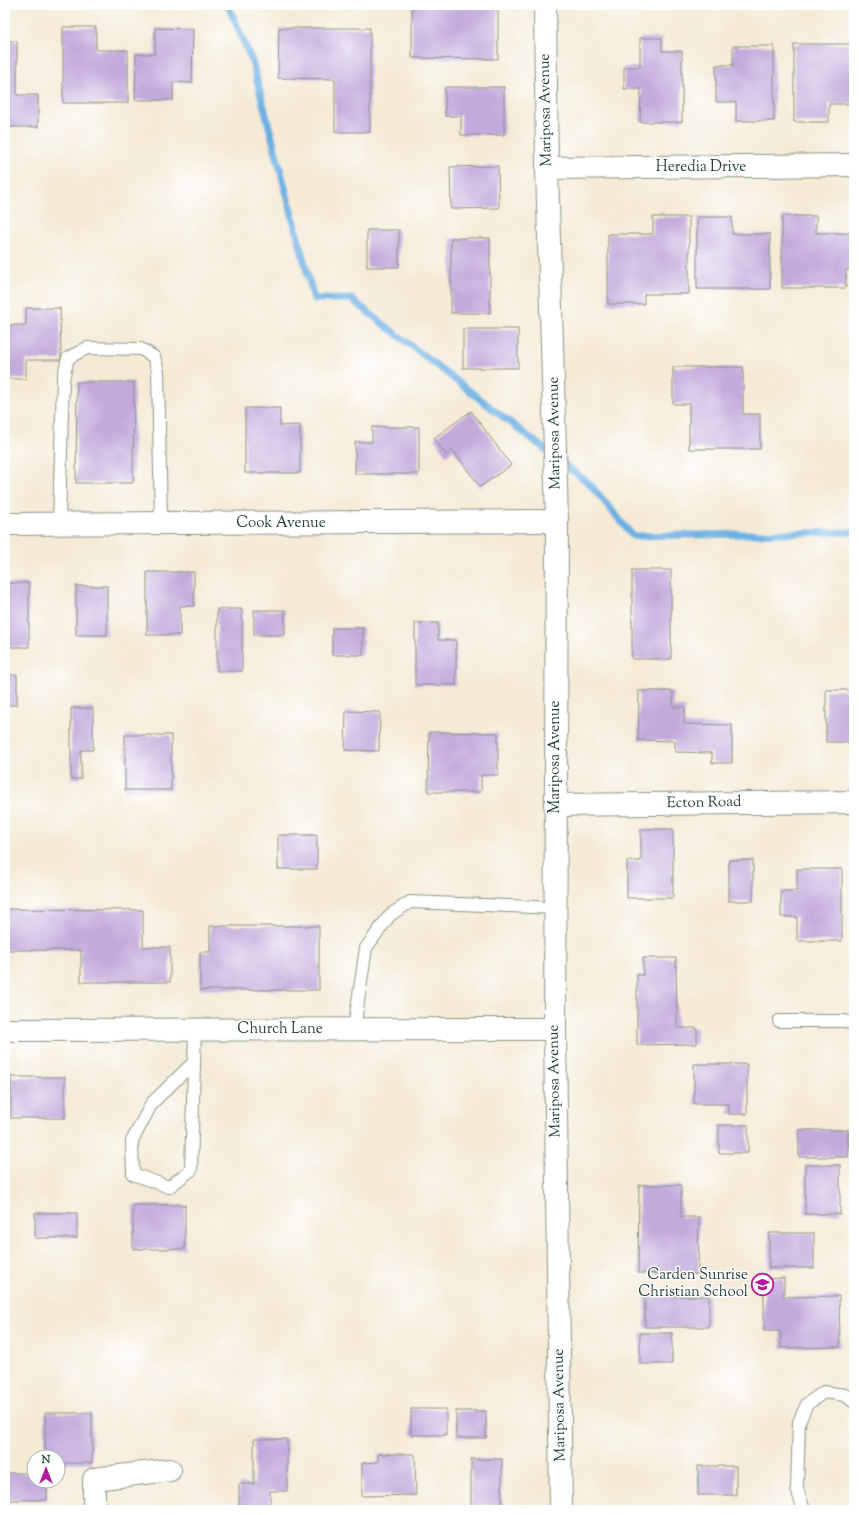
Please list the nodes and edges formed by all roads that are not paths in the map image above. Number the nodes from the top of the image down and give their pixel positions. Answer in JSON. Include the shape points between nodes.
{"nodes":[{"id":1,"x":545,"y":5,"type":"edge"},
{"id":2,"x":854,"y":166,"type":"edge"},
{"id":3,"x":547,"y":168,"type":"junction"},
{"id":4,"x":558,"y":521,"type":"junction"},
{"id":5,"x":59,"y":523,"type":"junction"},
{"id":6,"x":161,"y":523,"type":"junction"},
{"id":7,"x":5,"y":524,"type":"edge"},
{"id":8,"x":854,"y":802,"type":"edge"},
{"id":9,"x":555,"y":805,"type":"junction"},
{"id":10,"x":555,"y":908,"type":"junction"},
{"id":11,"x":779,"y":1021,"type":"dead end"},
{"id":12,"x":854,"y":1025,"type":"edge"},
{"id":13,"x":354,"y":1029,"type":"junction"},
{"id":14,"x":555,"y":1029,"type":"junction"},
{"id":15,"x":5,"y":1030,"type":"edge"},
{"id":16,"x":195,"y":1030,"type":"junction"},
{"id":17,"x":194,"y":1062,"type":"junction"},
{"id":18,"x":854,"y":1402,"type":"edge"},
{"id":19,"x":170,"y":1470,"type":"dead end"},
{"id":20,"x":94,"y":1510,"type":"edge"},
{"id":21,"x":561,"y":1510,"type":"edge"},
{"id":22,"x":804,"y":1510,"type":"edge"}],
"edges":[{"from":1,"to":3,"type":"street","name":"Mariposa Avenue"},
{"from":2,"to":3,"type":"street","name":"Heredia Drive"},
{"from":3,"to":4,"type":"street","name":"Mariposa Avenue"},
{"from":4,"to":6,"type":"street","name":"Cook Avenue"},
{"from":4,"to":9,"type":"street","name":"Mariposa Avenue"},
{"from":5,"to":6,"type":"street","name":"Cook Avenue"},
{"from":5,"to":6,"type":"lane","via":[[63,379],[68,358],[87,348],[141,350],[154,357],[158,371]]},
{"from":5,"to":7,"type":"street","name":"Cook Avenue"},
{"from":8,"to":9,"type":"street","name":"Ecton Road"},
{"from":9,"to":10,"type":"street","name":"Mariposa Avenue"},
{"from":10,"to":13,"type":"lane","via":[[410,902],[390,915],[366,948]]},
{"from":10,"to":14,"type":"street","name":"Mariposa Avenue"},
{"from":11,"to":12,"type":"lane","via":[[844,1021]]},
{"from":13,"to":14,"type":"street","name":"Church Lane"},
{"from":13,"to":16,"type":"street","name":"Church Lane"},
{"from":14,"to":21,"type":"street","name":"Mariposa Avenue"},
{"from":15,"to":16,"type":"street","name":"Church Lane"},
{"from":16,"to":17,"type":"lane"},
{"from":17,"to":17,"type":"lane","via":[[191,1170],[168,1187],[133,1174],[132,1141],[152,1103]]},
{"from":18,"to":22,"type":"lane","via":[[844,1395],[824,1392],[807,1404],[799,1422],[797,1482]]},
{"from":19,"to":20,"type":"street","via":[[94,1479]]}]}
